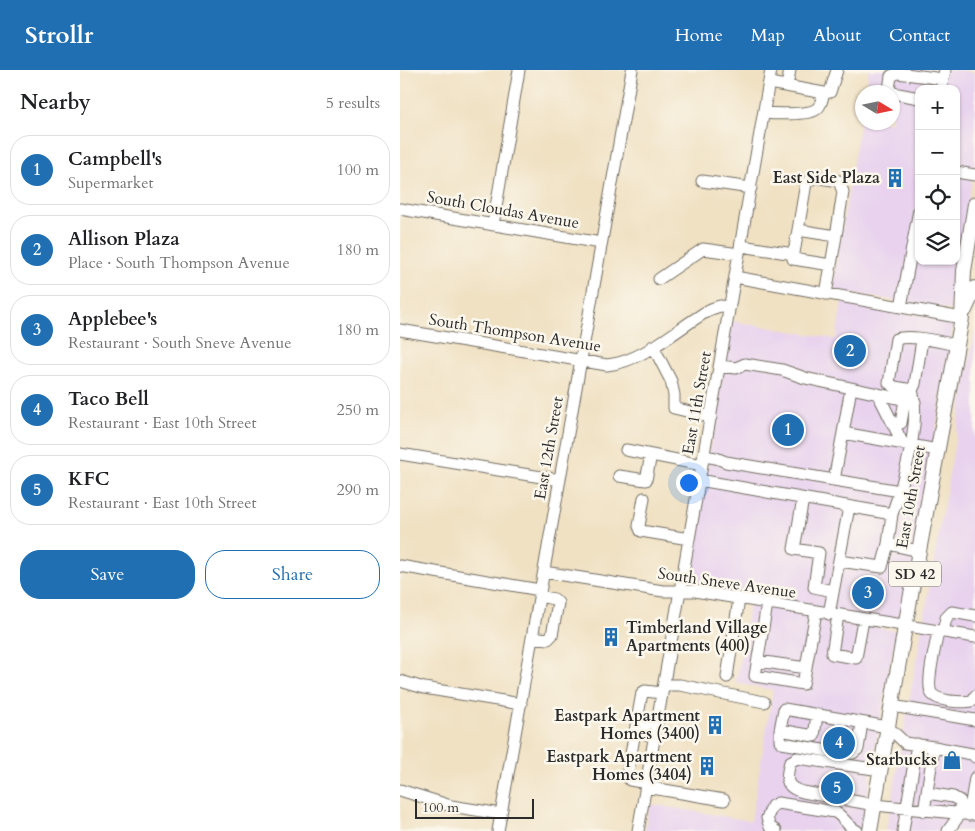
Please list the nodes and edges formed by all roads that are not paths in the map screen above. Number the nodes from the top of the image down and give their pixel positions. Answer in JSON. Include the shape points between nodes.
{"nodes":[{"id":1,"x":519,"y":70,"type":"edge"},
{"id":2,"x":632,"y":70,"type":"edge"},
{"id":3,"x":771,"y":70,"type":"edge"},
{"id":4,"x":790,"y":70,"type":"edge"},
{"id":5,"x":837,"y":70,"type":"edge"},
{"id":6,"x":943,"y":79,"type":"edge"},
{"id":7,"x":769,"y":83,"type":"junction"},
{"id":8,"x":787,"y":86,"type":"junction"},
{"id":9,"x":824,"y":93,"type":"junction"},
{"id":10,"x":915,"y":97,"type":"edge"},
{"id":11,"x":764,"y":113,"type":"junction"},
{"id":12,"x":960,"y":173,"type":"edge"},
{"id":13,"x":975,"y":175,"type":"edge"},
{"id":14,"x":702,"y":181,"type":"dead end"},
{"id":15,"x":751,"y":188,"type":"junction"},
{"id":16,"x":975,"y":204,"type":"edge"},
{"id":17,"x":400,"y":209,"type":"edge"},
{"id":18,"x":493,"y":225,"type":"junction"},
{"id":19,"x":798,"y":230,"type":"junction"},
{"id":20,"x":836,"y":236,"type":"junction"},
{"id":21,"x":601,"y":243,"type":"junction"},
{"id":22,"x":740,"y":250,"type":"junction"},
{"id":23,"x":915,"y":253,"type":"edge"},
{"id":24,"x":794,"y":254,"type":"junction"},
{"id":25,"x":961,"y":261,"type":"edge"},
{"id":26,"x":831,"y":265,"type":"junction"},
{"id":27,"x":735,"y":277,"type":"junction"},
{"id":28,"x":659,"y":278,"type":"dead end"},
{"id":29,"x":975,"y":288,"type":"edge"},
{"id":30,"x":826,"y":294,"type":"junction"},
{"id":31,"x":901,"y":307,"type":"junction"},
{"id":32,"x":730,"y":308,"type":"junction"},
{"id":33,"x":962,"y":318,"type":"junction"},
{"id":34,"x":400,"y":330,"type":"edge"},
{"id":35,"x":922,"y":340,"type":"junction"},
{"id":36,"x":957,"y":345,"type":"junction"},
{"id":37,"x":652,"y":346,"type":"junction"},
{"id":38,"x":580,"y":361,"type":"junction"},
{"id":39,"x":720,"y":366,"type":"junction"},
{"id":40,"x":851,"y":388,"type":"junction"},
{"id":41,"x":912,"y":390,"type":"junction"},
{"id":42,"x":878,"y":394,"type":"junction"},
{"id":43,"x":910,"y":401,"type":"junction"},
{"id":44,"x":711,"y":417,"type":"junction"},
{"id":45,"x":901,"y":423,"type":"dead end"},
{"id":46,"x":843,"y":433,"type":"junction"},
{"id":47,"x":907,"y":445,"type":"junction"},
{"id":48,"x":626,"y":450,"type":"dead end"},
{"id":49,"x":938,"y":450,"type":"junction"},
{"id":50,"x":400,"y":454,"type":"edge"},
{"id":51,"x":652,"y":455,"type":"junction"},
{"id":52,"x":703,"y":461,"type":"junction"},
{"id":53,"x":619,"y":476,"type":"dead end"},
{"id":54,"x":560,"y":480,"type":"junction"},
{"id":55,"x":700,"y":480,"type":"junction"},
{"id":56,"x":834,"y":480,"type":"junction"},
{"id":57,"x":900,"y":492,"type":"junction"},
{"id":58,"x":644,"y":498,"type":"dead end"},
{"id":59,"x":803,"y":499,"type":"junction"},
{"id":60,"x":849,"y":507,"type":"junction"},
{"id":61,"x":892,"y":514,"type":"junction"},
{"id":62,"x":689,"y":539,"type":"junction"},
{"id":63,"x":888,"y":544,"type":"junction"},
{"id":64,"x":919,"y":552,"type":"junction"},
{"id":65,"x":839,"y":561,"type":"junction"},
{"id":66,"x":400,"y":566,"type":"edge"},
{"id":67,"x":544,"y":572,"type":"junction"},
{"id":68,"x":680,"y":591,"type":"junction"},
{"id":69,"x":833,"y":591,"type":"junction"},
{"id":70,"x":540,"y":593,"type":"junction"},
{"id":71,"x":739,"y":599,"type":"junction"},
{"id":72,"x":767,"y":604,"type":"junction"},
{"id":73,"x":816,"y":612,"type":"junction"},
{"id":74,"x":833,"y":615,"type":"junction"},
{"id":75,"x":975,"y":616,"type":"edge"},
{"id":76,"x":863,"y":620,"type":"junction"},
{"id":77,"x":905,"y":627,"type":"junction"},
{"id":78,"x":940,"y":632,"type":"junction"},
{"id":79,"x":532,"y":637,"type":"junction"},
{"id":80,"x":975,"y":637,"type":"edge"},
{"id":81,"x":726,"y":677,"type":"dead end"},
{"id":82,"x":400,"y":681,"type":"edge"},
{"id":83,"x":663,"y":689,"type":"junction"},
{"id":84,"x":975,"y":696,"type":"edge"},
{"id":85,"x":764,"y":702,"type":"dead end"},
{"id":86,"x":521,"y":704,"type":"junction"},
{"id":87,"x":892,"y":706,"type":"junction"},
{"id":88,"x":817,"y":715,"type":"junction"},
{"id":89,"x":975,"y":720,"type":"edge"},
{"id":90,"x":657,"y":723,"type":"junction"},
{"id":91,"x":862,"y":723,"type":"junction"},
{"id":92,"x":640,"y":727,"type":"junction"},
{"id":93,"x":888,"y":727,"type":"junction"},
{"id":94,"x":780,"y":730,"type":"junction"},
{"id":95,"x":655,"y":736,"type":"junction"},
{"id":96,"x":917,"y":744,"type":"junction"},
{"id":97,"x":934,"y":747,"type":"junction"},
{"id":98,"x":974,"y":755,"type":"edge"},
{"id":99,"x":880,"y":770,"type":"junction"},
{"id":100,"x":975,"y":778,"type":"edge"},
{"id":101,"x":646,"y":785,"type":"junction"},
{"id":102,"x":400,"y":790,"type":"edge"},
{"id":103,"x":927,"y":793,"type":"junction"},
{"id":104,"x":724,"y":800,"type":"dead end"},
{"id":105,"x":874,"y":806,"type":"junction"},
{"id":106,"x":906,"y":809,"type":"junction"},
{"id":107,"x":924,"y":811,"type":"junction"},
{"id":108,"x":501,"y":814,"type":"junction"},
{"id":109,"x":968,"y":814,"type":"edge"},
{"id":110,"x":498,"y":831,"type":"edge"},
{"id":111,"x":638,"y":831,"type":"edge"},
{"id":112,"x":776,"y":831,"type":"edge"},
{"id":113,"x":857,"y":831,"type":"edge"},
{"id":114,"x":870,"y":831,"type":"edge"},
{"id":115,"x":903,"y":831,"type":"edge"},
{"id":116,"x":948,"y":831,"type":"edge"}],
"edges":[{"from":1,"to":18,"type":"street"},
{"from":2,"to":21,"type":"street","name":"East 12th Street"},
{"from":3,"to":7,"type":"street","name":"East 11th Street"},
{"from":4,"to":8,"type":"street"},
{"from":5,"to":9,"type":"street","via":[[830,92]]},
{"from":6,"to":10,"type":"street","via":[[898,73],[891,76],[889,89],[893,93]]},
{"from":7,"to":8,"type":"street"},
{"from":7,"to":11,"type":"street","name":"East 11th Street"},
{"from":8,"to":9,"type":"street"},
{"from":9,"to":11,"type":"street","via":[[817,110],[812,112]]},
{"from":11,"to":15,"type":"street","name":"East 11th Street"},
{"from":12,"to":13,"type":"street"},
{"from":14,"to":15,"type":"street"},
{"from":15,"to":22,"type":"street","name":"East 11th Street"},
{"from":16,"to":25,"type":"main road","name":"East 10th Street","number":"SD 42"},
{"from":17,"to":18,"type":"street","name":"South Cloudas Avenue"},
{"from":18,"to":21,"type":"street","name":"South Cloudas Avenue"},
{"from":19,"to":20,"type":"street"},
{"from":19,"to":20,"type":"street","via":[[806,182],[814,177],[838,181],[843,192]]},
{"from":19,"to":24,"type":"street"},
{"from":20,"to":26,"type":"street"},
{"from":21,"to":38,"type":"street","name":"East 12th Street"},
{"from":22,"to":24,"type":"street"},
{"from":22,"to":27,"type":"street","name":"East 11th Street"},
{"from":22,"to":28,"type":"street","via":[[703,249]]},
{"from":23,"to":31,"type":"street"},
{"from":24,"to":26,"type":"street","via":[[793,259]]},
{"from":25,"to":33,"type":"main road","name":"East 10th Street","number":"SD 42"},
{"from":26,"to":30,"type":"street"},
{"from":27,"to":30,"type":"street"},
{"from":27,"to":32,"type":"street","name":"East 11th Street"},
{"from":29,"to":33,"type":"main road","name":"East 10th Street","number":"SD 42"},
{"from":30,"to":31,"type":"street"},
{"from":31,"to":33,"type":"street"},
{"from":32,"to":37,"type":"street","name":"South Thompson Avenue","via":[[720,306],[711,309]]},
{"from":32,"to":39,"type":"street","name":"East 11th Street"},
{"from":33,"to":36,"type":"main road","name":"East 10th Street","number":"SD 42"},
{"from":34,"to":38,"type":"street","name":"South Thompson Avenue"},
{"from":35,"to":36,"type":"street"},
{"from":35,"to":41,"type":"street"},
{"from":35,"to":41,"type":"street","via":[[896,339],[889,383]]},
{"from":36,"to":49,"type":"main road","name":"East 10th Street","number":"SD 42"},
{"from":37,"to":38,"type":"street","name":"South Thompson Avenue","via":[[618,364]]},
{"from":37,"to":44,"type":"street","via":[[671,381],[674,408]]},
{"from":38,"to":54,"type":"street","name":"East 12th Street"},
{"from":39,"to":40,"type":"street","via":[[736,368],[746,364],[782,370]]},
{"from":39,"to":44,"type":"street","name":"East 11th Street"},
{"from":40,"to":42,"type":"street"},
{"from":40,"to":46,"type":"street"},
{"from":41,"to":43,"type":"street"},
{"from":42,"to":43,"type":"street"},
{"from":42,"to":47,"type":"street"},
{"from":43,"to":45,"type":"street"},
{"from":43,"to":47,"type":"street","via":[[915,409]]},
{"from":44,"to":52,"type":"street","name":"East 11th Street"},
{"from":46,"to":47,"type":"street"},
{"from":46,"to":56,"type":"street"},
{"from":47,"to":49,"type":"street"},
{"from":47,"to":57,"type":"street"},
{"from":48,"to":51,"type":"street"},
{"from":49,"to":64,"type":"main road","name":"East 10th Street","number":"SD 42"},
{"from":50,"to":54,"type":"street"},
{"from":51,"to":52,"type":"street"},
{"from":51,"to":53,"type":"street","via":[[646,480]]},
{"from":52,"to":55,"type":"street","name":"East 11th Street"},
{"from":52,"to":56,"type":"street","via":[[716,458]]},
{"from":54,"to":67,"type":"street","name":"East 12th Street"},
{"from":55,"to":59,"type":"street"},
{"from":55,"to":62,"type":"street","name":"East 11th Street"},
{"from":56,"to":57,"type":"street"},
{"from":57,"to":61,"type":"street"},
{"from":58,"to":62,"type":"street","via":[[641,531]]},
{"from":59,"to":60,"type":"street"},
{"from":59,"to":69,"type":"street","via":[[794,548],[819,553],[814,587]]},
{"from":60,"to":61,"type":"street"},
{"from":60,"to":65,"type":"street"},
{"from":61,"to":63,"type":"street"},
{"from":62,"to":68,"type":"street","name":"East 11th Street"},
{"from":63,"to":64,"type":"street"},
{"from":63,"to":65,"type":"street","via":[[882,567]]},
{"from":64,"to":77,"type":"main road","name":"East 10th Street","number":"SD 42"},
{"from":65,"to":69,"type":"street"},
{"from":66,"to":70,"type":"street"},
{"from":67,"to":68,"type":"street","name":"South Sneve Avenue"},
{"from":67,"to":70,"type":"street","name":"East 12th Street"},
{"from":68,"to":71,"type":"street","name":"South Sneve Avenue"},
{"from":68,"to":83,"type":"street","name":"East 11th Street"},
{"from":69,"to":74,"type":"street"},
{"from":70,"to":79,"type":"street","name":"East 12th Street"},
{"from":70,"to":79,"type":"street","via":[[558,603],[552,635],[548,639]]},
{"from":71,"to":72,"type":"street","name":"South Sneve Avenue"},
{"from":71,"to":81,"type":"street"},
{"from":72,"to":73,"type":"street","name":"South Sneve Avenue"},
{"from":72,"to":73,"type":"street","via":[[755,676],[803,684]]},
{"from":73,"to":74,"type":"street","name":"South Sneve Avenue"},
{"from":74,"to":76,"type":"street","name":"South Sneve Avenue"},
{"from":74,"to":76,"type":"street","via":[[832,654],[856,658]]},
{"from":75,"to":78,"type":"street","via":[[952,612]]},
{"from":76,"to":77,"type":"street","name":"South Sneve Avenue"},
{"from":77,"to":78,"type":"street","name":"South Sneve Avenue"},
{"from":77,"to":87,"type":"main road","name":"East 10th Street","number":"SD 42"},
{"from":78,"to":80,"type":"street","name":"South Sneve Avenue"},
{"from":78,"to":84,"type":"street","via":[[929,684],[931,693],[936,698],[954,702],[969,702]]},
{"from":79,"to":86,"type":"street","name":"East 12th Street"},
{"from":82,"to":86,"type":"street"},
{"from":83,"to":85,"type":"street","via":[[680,686]]},
{"from":83,"to":90,"type":"street","name":"East 11th Street"},
{"from":83,"to":92,"type":"street","via":[[643,691]]},
{"from":86,"to":108,"type":"street","name":"East 12th Street"},
{"from":87,"to":89,"type":"street"},
{"from":87,"to":93,"type":"main road","name":"East 10th Street","number":"SD 42"},
{"from":88,"to":91,"type":"street"},
{"from":88,"to":94,"type":"street","via":[[784,709]]},
{"from":88,"to":94,"type":"street","via":[[814,736]]},
{"from":90,"to":92,"type":"street","via":[[646,722]]},
{"from":90,"to":95,"type":"street","name":"East 11th Street"},
{"from":91,"to":93,"type":"street"},
{"from":91,"to":94,"type":"street","via":[[858,750],[846,754],[782,743]]},
{"from":92,"to":95,"type":"street","via":[[643,733]]},
{"from":92,"to":101,"type":"street","via":[[627,776]]},
{"from":93,"to":96,"type":"street","via":[[903,742]]},
{"from":93,"to":99,"type":"main road","name":"East 10th Street","number":"SD 42"},
{"from":95,"to":101,"type":"street","name":"East 11th Street"},
{"from":96,"to":97,"type":"street"},
{"from":96,"to":106,"type":"street"},
{"from":97,"to":98,"type":"street"},
{"from":97,"to":103,"type":"street"},
{"from":99,"to":105,"type":"main road","name":"East 10th Street","number":"SD 42"},
{"from":99,"to":105,"type":"street","via":[[795,758],[790,762],[787,778],[793,788]]},
{"from":100,"to":109,"type":"street"},
{"from":101,"to":104,"type":"street"},
{"from":101,"to":111,"type":"street","name":"East 11th Street"},
{"from":102,"to":108,"type":"street","via":[[452,806]]},
{"from":103,"to":107,"type":"street"},
{"from":103,"to":109,"type":"street","via":[[959,799]]},
{"from":105,"to":106,"type":"street"},
{"from":105,"to":114,"type":"main road","name":"East 10th Street","number":"SD 42"},
{"from":106,"to":107,"type":"street"},
{"from":106,"to":115,"type":"street"},
{"from":107,"to":109,"type":"street"},
{"from":108,"to":110,"type":"street","name":"East 12th Street"},
{"from":109,"to":116,"type":"street"},
{"from":112,"to":113,"type":"street","via":[[770,828],[767,818],[772,806],[778,802],[835,812],[848,827]]}]}
